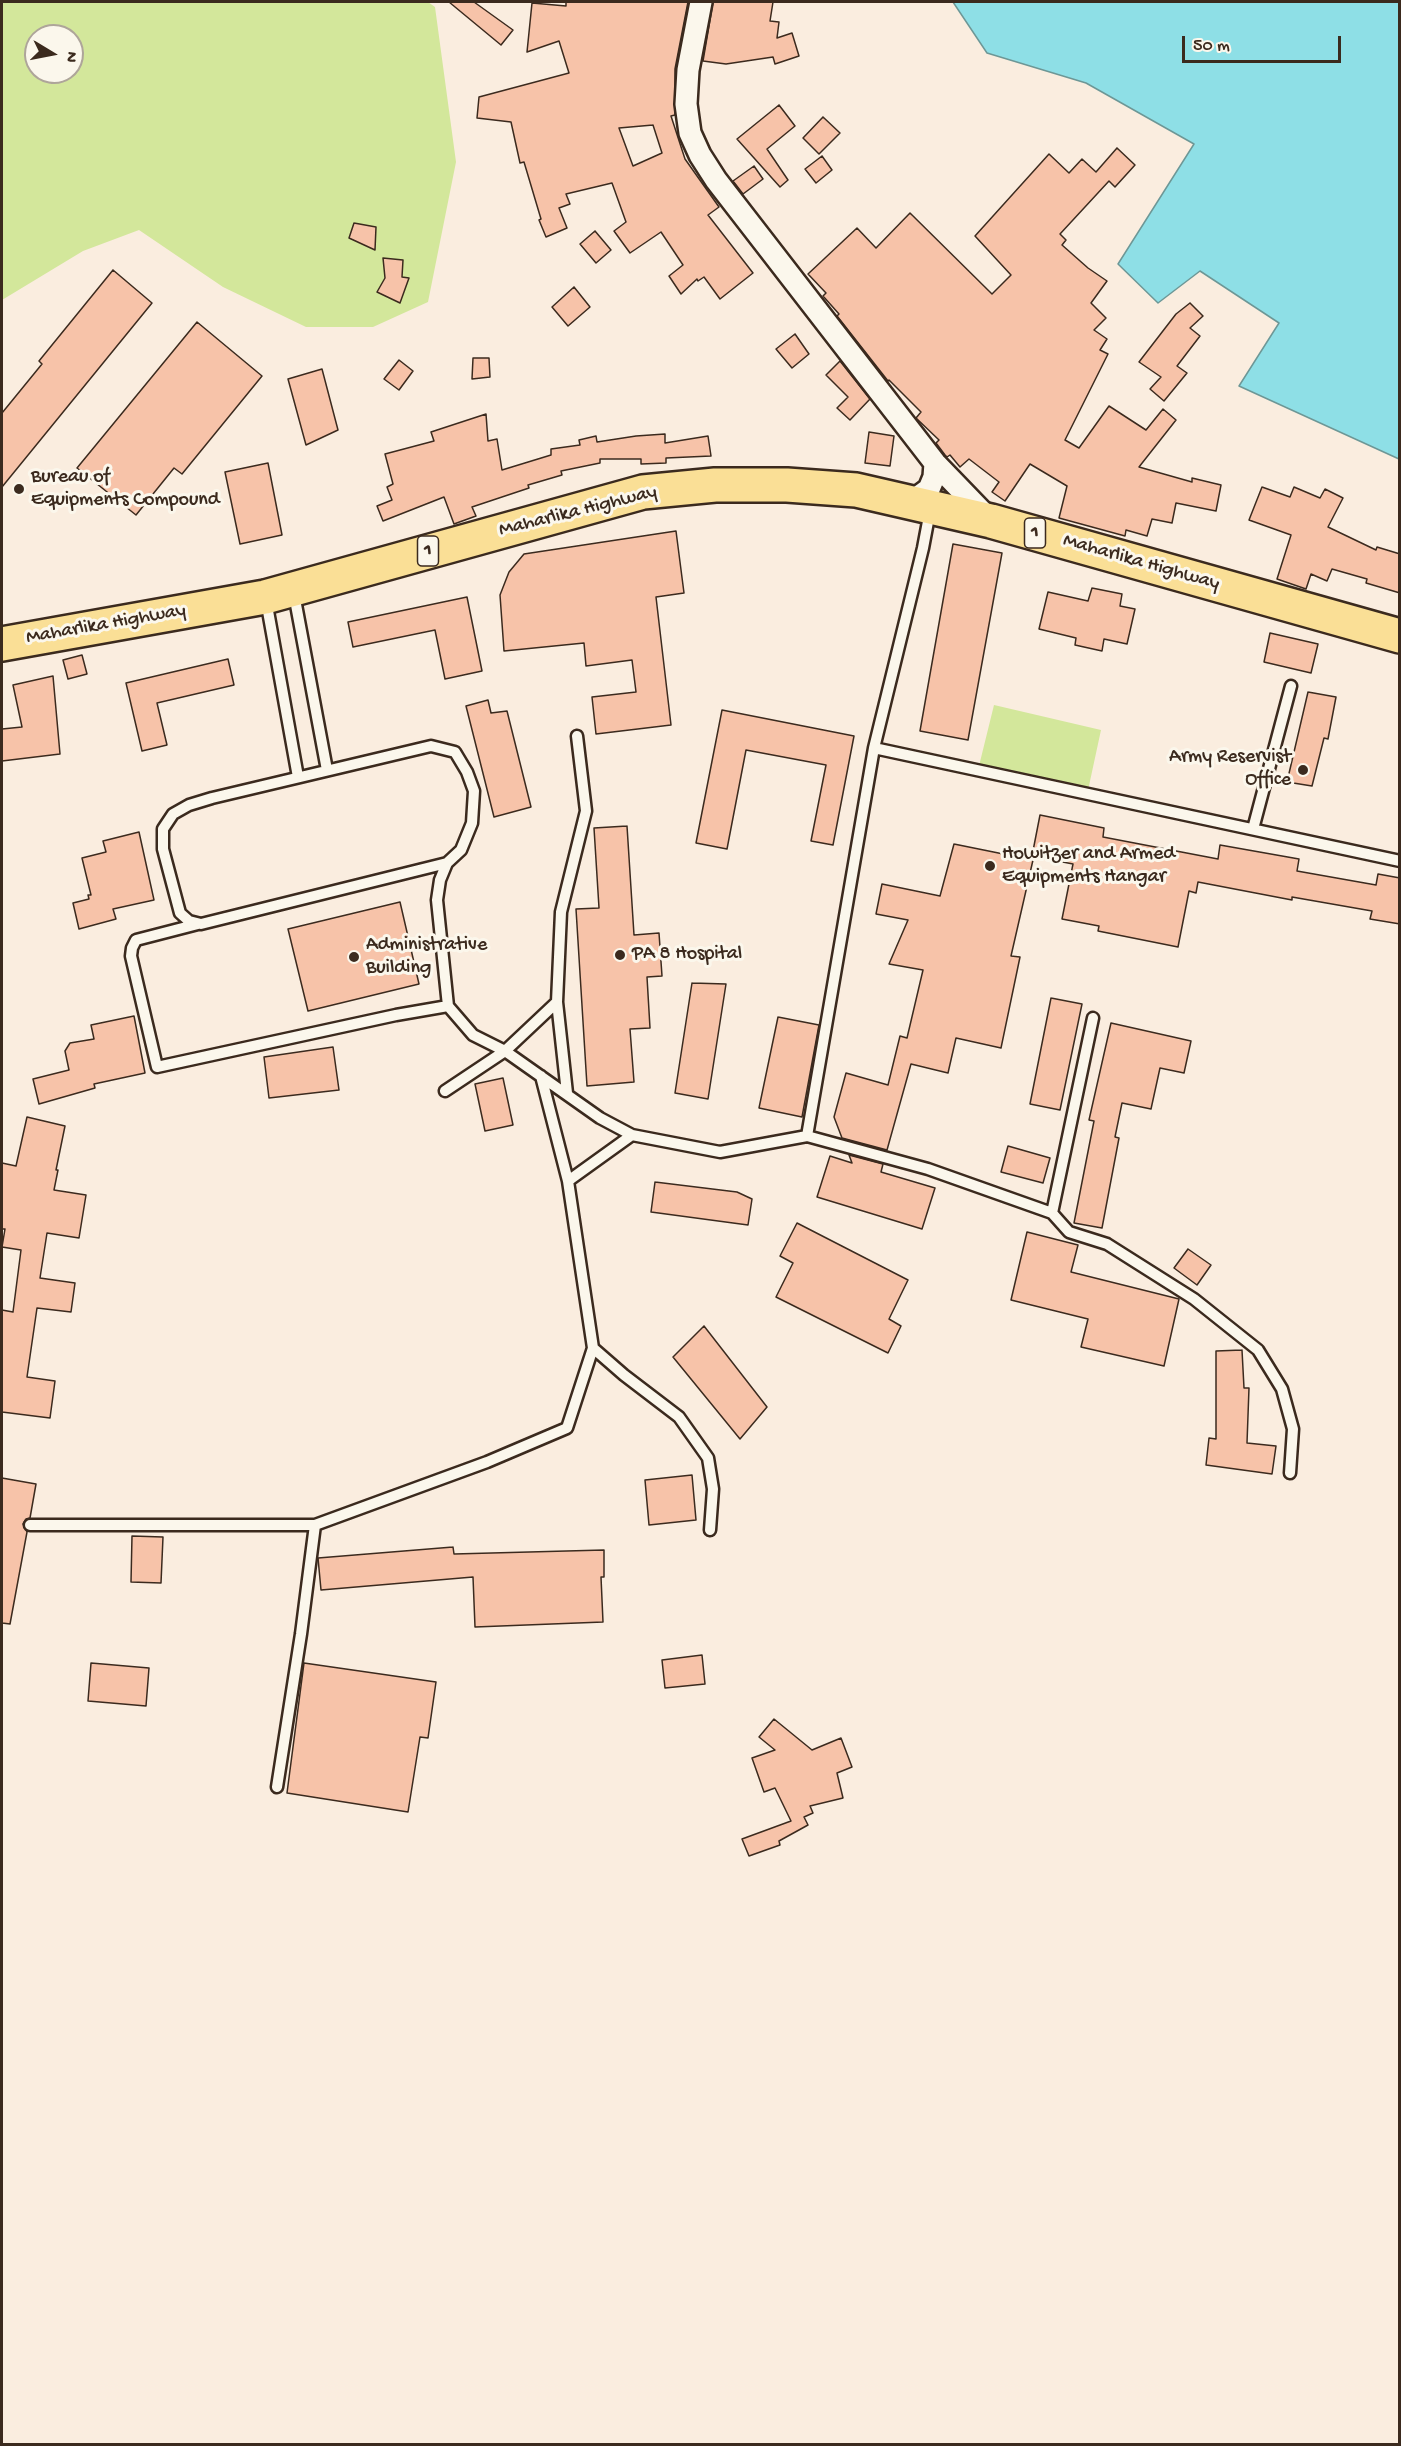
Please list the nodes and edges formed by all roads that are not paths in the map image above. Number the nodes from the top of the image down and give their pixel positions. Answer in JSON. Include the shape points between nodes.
{"nodes":[{"id":1,"x":701,"y":2,"type":"edge"},
{"id":2,"x":935,"y":463,"type":"junction"},
{"id":3,"x":920,"y":506,"type":"junction"},
{"id":4,"x":991,"y":520,"type":"junction"},
{"id":5,"x":279,"y":593,"type":"junction"},
{"id":6,"x":1400,"y":636,"type":"edge"},
{"id":7,"x":2,"y":644,"type":"edge"},
{"id":8,"x":1292,"y":686,"type":"dead end"},
{"id":9,"x":578,"y":736,"type":"dead end"},
{"id":10,"x":874,"y":748,"type":"junction"},
{"id":11,"x":327,"y":770,"type":"junction"},
{"id":12,"x":297,"y":777,"type":"junction"},
{"id":13,"x":1253,"y":829,"type":"junction"},
{"id":14,"x":1400,"y":861,"type":"edge"},
{"id":15,"x":447,"y":863,"type":"junction"},
{"id":16,"x":201,"y":924,"type":"junction"},
{"id":17,"x":557,"y":1002,"type":"junction"},
{"id":18,"x":448,"y":1006,"type":"junction"},
{"id":19,"x":1094,"y":1018,"type":"dead end"},
{"id":20,"x":505,"y":1051,"type":"junction"},
{"id":21,"x":542,"y":1076,"type":"junction"},
{"id":22,"x":445,"y":1091,"type":"dead end"},
{"id":23,"x":567,"y":1093,"type":"junction"},
{"id":24,"x":632,"y":1135,"type":"junction"},
{"id":25,"x":807,"y":1136,"type":"junction"},
{"id":26,"x":568,"y":1181,"type":"junction"},
{"id":27,"x":1052,"y":1213,"type":"junction"},
{"id":28,"x":594,"y":1348,"type":"junction"},
{"id":29,"x":1290,"y":1473,"type":"dead end"},
{"id":30,"x":30,"y":1525,"type":"dead end"},
{"id":31,"x":315,"y":1525,"type":"junction"},
{"id":32,"x":710,"y":1530,"type":"dead end"},
{"id":33,"x":276,"y":1787,"type":"dead end"}],
"edges":[{"from":1,"to":2,"type":"street","via":[[686,104],[690,133],[700,155],[766,247]]},
{"from":2,"to":3,"type":"street","via":[[934,477]]},
{"from":2,"to":4,"type":"street"},
{"from":3,"to":4,"type":"highway","name":"Maharlika Highway","number":"1"},
{"from":3,"to":5,"type":"highway","name":"Maharlika Highway","number":"1","via":[[856,490],[787,485],[715,485],[643,492]]},
{"from":3,"to":10,"type":"lane","via":[[923,548]]},
{"from":4,"to":6,"type":"highway","name":"Maharlika Highway","number":"1"},
{"from":5,"to":7,"type":"highway","name":"Maharlika Highway","number":"1"},
{"from":5,"to":11,"type":"lane"},
{"from":5,"to":12,"type":"lane"},
{"from":8,"to":13,"type":"lane"},
{"from":9,"to":17,"type":"lane","via":[[586,811],[561,912]]},
{"from":10,"to":13,"type":"lane"},
{"from":10,"to":25,"type":"lane"},
{"from":11,"to":12,"type":"lane"},
{"from":11,"to":15,"type":"lane","via":[[431,746],[455,752],[474,790],[472,823],[461,850]]},
{"from":12,"to":16,"type":"lane","via":[[189,805],[173,814],[163,829],[163,849],[180,914]]},
{"from":13,"to":14,"type":"lane"},
{"from":15,"to":16,"type":"lane"},
{"from":15,"to":18,"type":"lane","via":[[437,900]]},
{"from":16,"to":18,"type":"lane","via":[[136,940],[132,948],[157,1067]]},
{"from":17,"to":20,"type":"lane"},
{"from":17,"to":23,"type":"lane"},
{"from":18,"to":20,"type":"lane","via":[[473,1035]]},
{"from":19,"to":27,"type":"lane"},
{"from":20,"to":21,"type":"lane"},
{"from":20,"to":22,"type":"lane"},
{"from":21,"to":23,"type":"lane"},
{"from":21,"to":26,"type":"lane"},
{"from":23,"to":24,"type":"lane","via":[[600,1118]]},
{"from":24,"to":25,"type":"lane","via":[[720,1152]]},
{"from":24,"to":26,"type":"lane"},
{"from":25,"to":27,"type":"lane","via":[[928,1169]]},
{"from":26,"to":28,"type":"lane"},
{"from":27,"to":29,"type":"lane","via":[[1069,1232],[1107,1244],[1194,1299],[1258,1350],[1282,1389],[1293,1429]]},
{"from":28,"to":31,"type":"lane","via":[[567,1428]]},
{"from":28,"to":32,"type":"lane","via":[[679,1417],[708,1458],[713,1489]]},
{"from":30,"to":31,"type":"lane"},
{"from":31,"to":33,"type":"lane"}]}
